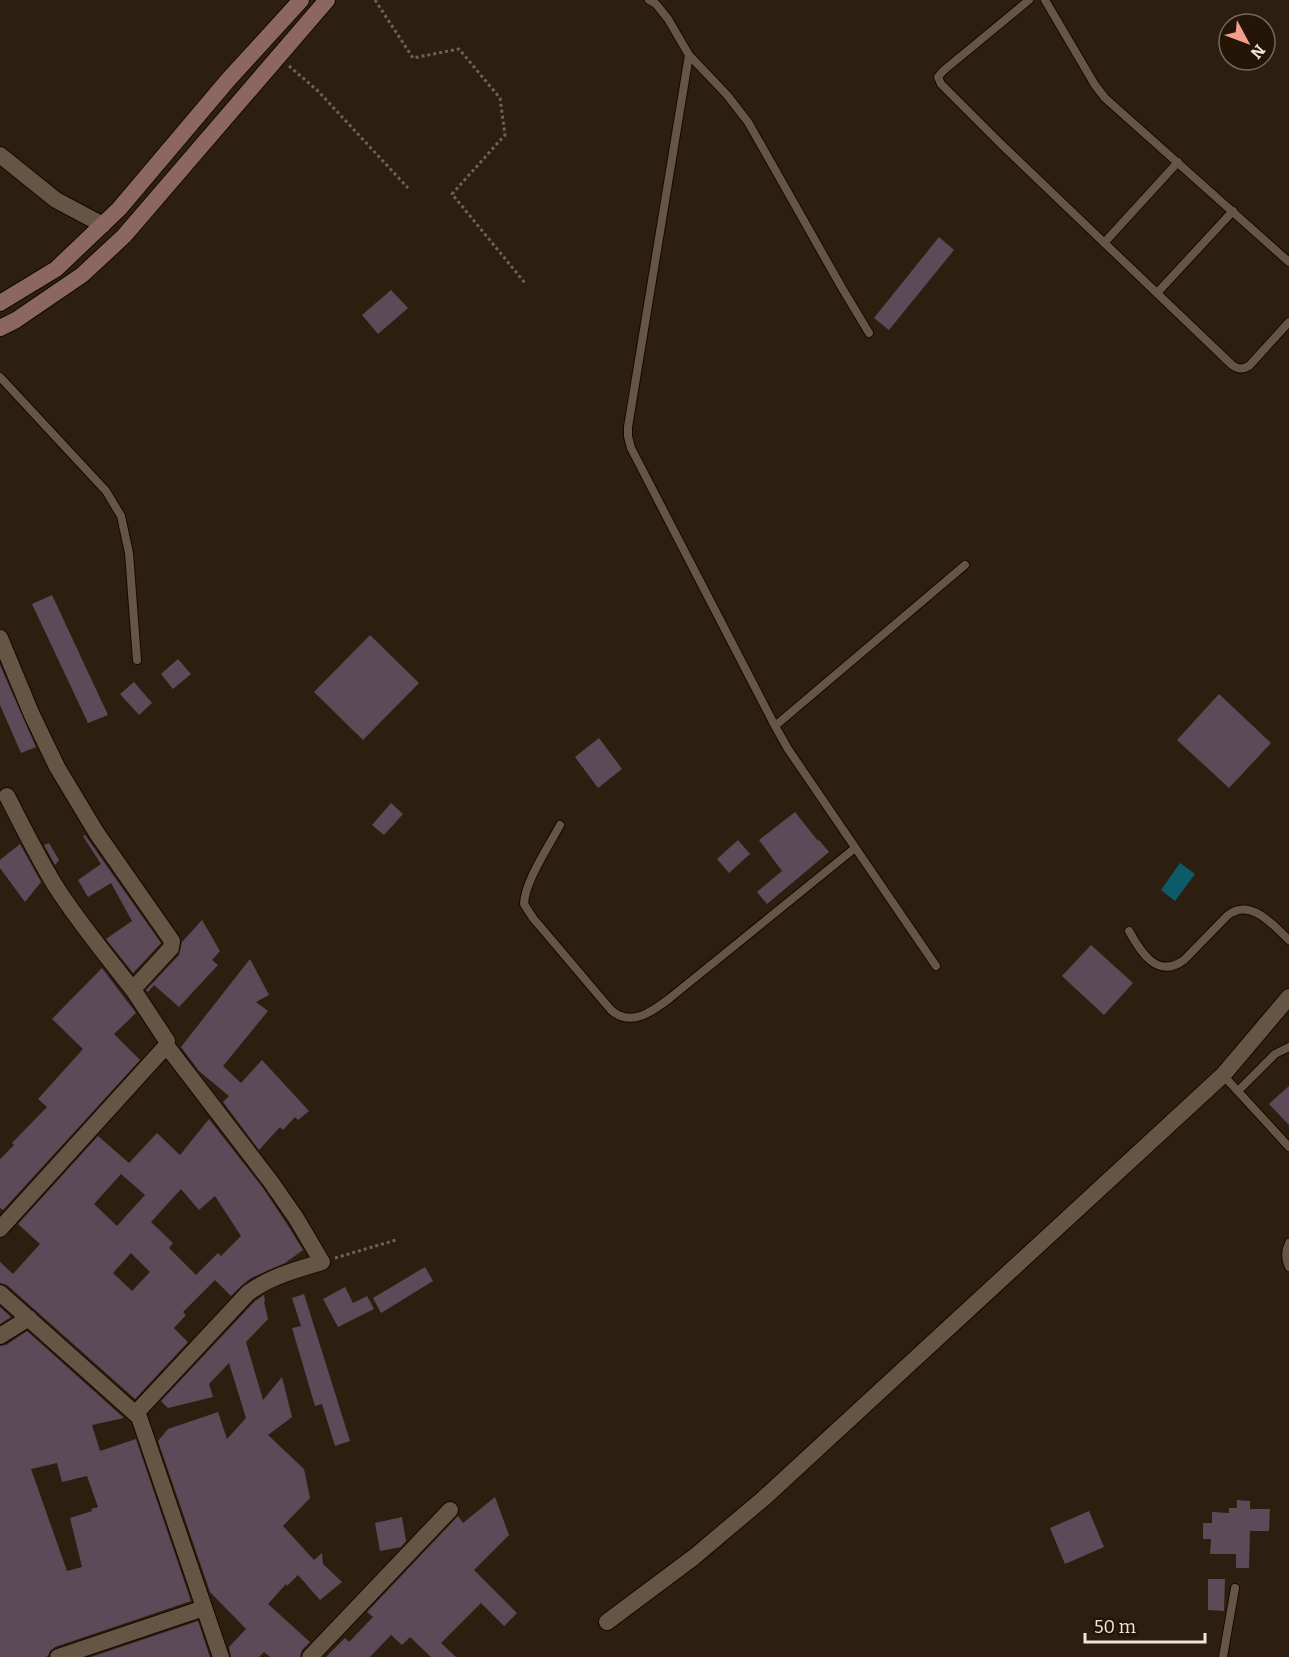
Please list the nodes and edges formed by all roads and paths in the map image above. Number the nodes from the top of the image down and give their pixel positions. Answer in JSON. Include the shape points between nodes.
{"nodes":[{"id":1,"x":327,"y":0,"type":"edge"},
{"id":2,"x":375,"y":0,"type":"edge"},
{"id":3,"x":649,"y":0,"type":"edge"},
{"id":4,"x":1029,"y":0,"type":"edge"},
{"id":5,"x":1045,"y":0,"type":"edge"},
{"id":6,"x":296,"y":2,"type":"edge"},
{"id":7,"x":689,"y":55,"type":"junction"},
{"id":8,"x":279,"y":57,"type":"junction"},
{"id":9,"x":0,"y":155,"type":"edge"},
{"id":10,"x":1178,"y":162,"type":"junction"},
{"id":11,"x":408,"y":188,"type":"dead end"},
{"id":12,"x":1233,"y":211,"type":"junction"},
{"id":13,"x":103,"y":225,"type":"junction"},
{"id":14,"x":1104,"y":243,"type":"junction"},
{"id":15,"x":1289,"y":262,"type":"edge"},
{"id":16,"x":525,"y":283,"type":"dead end"},
{"id":17,"x":1158,"y":293,"type":"junction"},
{"id":18,"x":0,"y":303,"type":"edge"},
{"id":19,"x":1289,"y":322,"type":"edge"},
{"id":20,"x":0,"y":328,"type":"edge"},
{"id":21,"x":869,"y":333,"type":"dead end"},
{"id":22,"x":0,"y":377,"type":"edge"},
{"id":23,"x":965,"y":565,"type":"dead end"},
{"id":24,"x":0,"y":638,"type":"edge"},
{"id":25,"x":136,"y":660,"type":"dead end"},
{"id":26,"x":775,"y":726,"type":"junction"},
{"id":27,"x":7,"y":796,"type":"dead end"},
{"id":28,"x":560,"y":825,"type":"dead end"},
{"id":29,"x":855,"y":848,"type":"junction"},
{"id":30,"x":1129,"y":931,"type":"dead end"},
{"id":31,"x":1289,"y":940,"type":"edge"},
{"id":32,"x":936,"y":966,"type":"dead end"},
{"id":33,"x":134,"y":991,"type":"junction"},
{"id":34,"x":1289,"y":997,"type":"edge"},
{"id":35,"x":166,"y":1045,"type":"junction"},
{"id":36,"x":1289,"y":1047,"type":"edge"},
{"id":37,"x":1223,"y":1075,"type":"junction"},
{"id":38,"x":1238,"y":1091,"type":"junction"},
{"id":39,"x":1289,"y":1147,"type":"edge"},
{"id":40,"x":0,"y":1229,"type":"edge"},
{"id":41,"x":396,"y":1240,"type":"dead end"},
{"id":42,"x":1289,"y":1243,"type":"edge"},
{"id":43,"x":322,"y":1262,"type":"junction"},
{"id":44,"x":1289,"y":1267,"type":"edge"},
{"id":45,"x":0,"y":1293,"type":"edge"},
{"id":46,"x":29,"y":1318,"type":"junction"},
{"id":47,"x":0,"y":1336,"type":"edge"},
{"id":48,"x":136,"y":1413,"type":"junction"},
{"id":49,"x":450,"y":1510,"type":"dead end"},
{"id":50,"x":1235,"y":1588,"type":"dead end"},
{"id":51,"x":204,"y":1608,"type":"junction"},
{"id":52,"x":607,"y":1622,"type":"dead end"},
{"id":53,"x":58,"y":1657,"type":"edge"},
{"id":54,"x":221,"y":1657,"type":"edge"},
{"id":55,"x":310,"y":1657,"type":"edge"},
{"id":56,"x":1223,"y":1657,"type":"edge"}],
"edges":[{"from":1,"to":8,"type":"main road"},
{"from":2,"to":16,"type":"path","via":[[413,58],[459,49],[500,98],[505,135],[452,194]]},
{"from":3,"to":7,"type":"lane","via":[[663,12]]},
{"from":4,"to":14,"type":"lane","via":[[943,71],[939,81]]},
{"from":5,"to":10,"type":"lane","via":[[1105,98]]},
{"from":6,"to":13,"type":"main road"},
{"from":7,"to":21,"type":"lane","via":[[748,122]]},
{"from":7,"to":26,"type":"lane","via":[[628,436]]},
{"from":8,"to":11,"type":"path","via":[[318,91]]},
{"from":8,"to":20,"type":"main road","via":[[117,243],[82,275]]},
{"from":9,"to":13,"type":"street","via":[[56,200]]},
{"from":10,"to":12,"type":"lane"},
{"from":10,"to":14,"type":"lane"},
{"from":12,"to":15,"type":"lane"},
{"from":12,"to":17,"type":"lane"},
{"from":13,"to":18,"type":"main road","via":[[56,269]]},
{"from":14,"to":17,"type":"lane"},
{"from":17,"to":19,"type":"lane","via":[[1238,369],[1252,363]]},
{"from":22,"to":25,"type":"lane","via":[[106,491],[121,516],[129,553]]},
{"from":23,"to":26,"type":"lane"},
{"from":24,"to":33,"type":"street","via":[[57,767],[96,832],[172,940],[171,948]]},
{"from":26,"to":29,"type":"lane"},
{"from":27,"to":33,"type":"street","via":[[58,890]]},
{"from":28,"to":29,"type":"lane","via":[[527,890],[524,904],[611,1010],[626,1018],[644,1015],[670,998]]},
{"from":29,"to":32,"type":"lane"},
{"from":30,"to":31,"type":"lane","via":[[1143,954],[1168,967],[1184,960],[1227,916],[1241,908],[1263,917]]},
{"from":33,"to":35,"type":"street"},
{"from":34,"to":37,"type":"street"},
{"from":35,"to":40,"type":"street"},
{"from":35,"to":43,"type":"street","via":[[271,1182]]},
{"from":36,"to":38,"type":"lane","via":[[1275,1054]]},
{"from":37,"to":38,"type":"lane"},
{"from":37,"to":52,"type":"street","via":[[764,1498]]},
{"from":38,"to":39,"type":"lane"},
{"from":41,"to":43,"type":"path"},
{"from":42,"to":44,"type":"lane","via":[[1285,1256]]},
{"from":43,"to":48,"type":"street","via":[[276,1276],[249,1293]]},
{"from":45,"to":46,"type":"street"},
{"from":46,"to":47,"type":"street"},
{"from":46,"to":48,"type":"street"},
{"from":48,"to":51,"type":"street"},
{"from":49,"to":55,"type":"street"},
{"from":50,"to":56,"type":"lane"},
{"from":51,"to":53,"type":"street"},
{"from":51,"to":54,"type":"street"}]}
